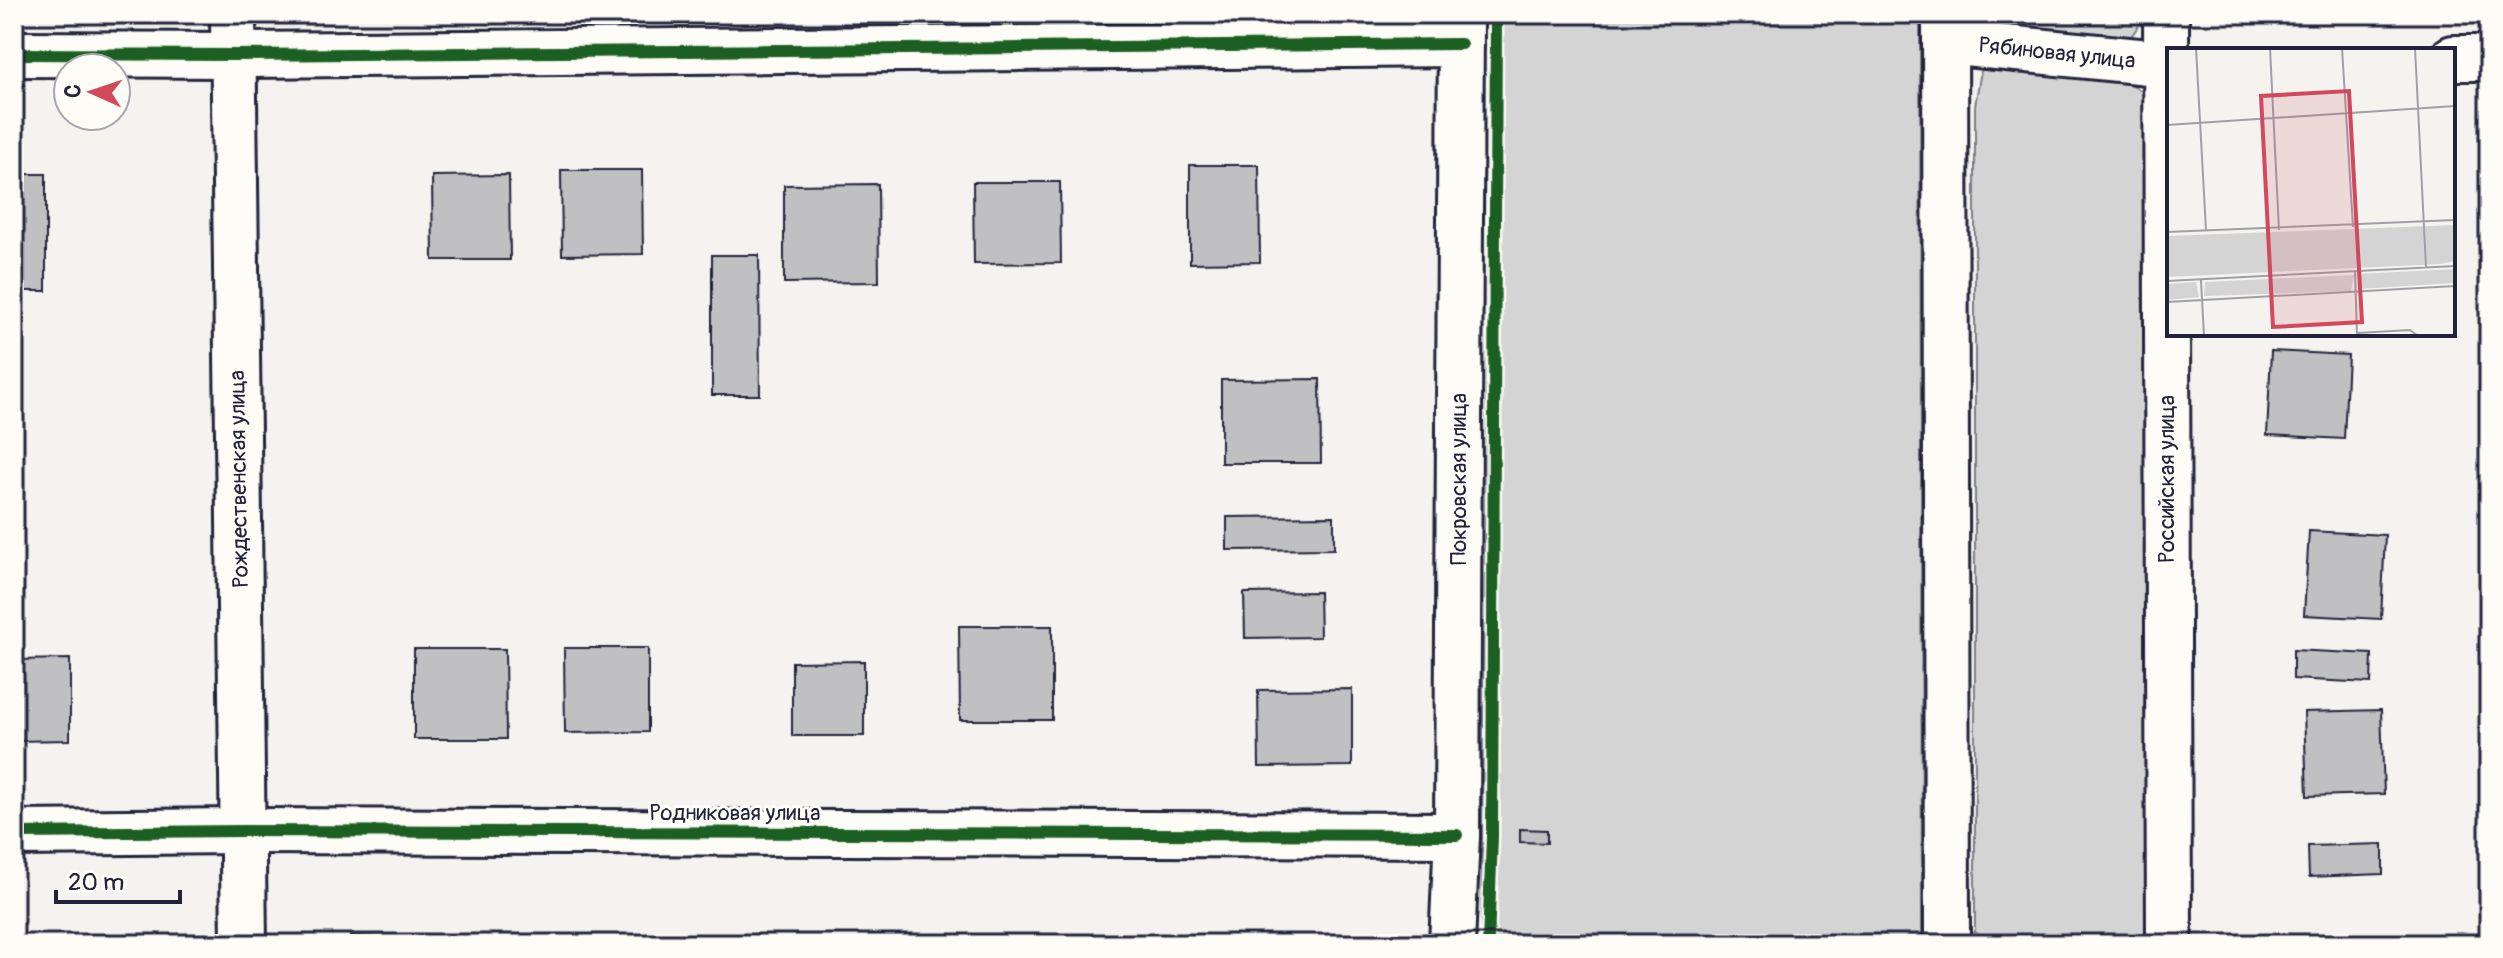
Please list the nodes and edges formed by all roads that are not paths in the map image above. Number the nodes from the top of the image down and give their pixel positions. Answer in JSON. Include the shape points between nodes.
{"nodes":[{"id":1,"x":2166,"y":14,"type":"edge"},
{"id":2,"x":1945,"y":28,"type":"edge"},
{"id":3,"x":1461,"y":29,"type":"edge"},
{"id":4,"x":234,"y":35,"type":"edge"},
{"id":5,"x":2167,"y":48,"type":"edge"},
{"id":6,"x":14,"y":54,"type":"edge"},
{"id":7,"x":2455,"y":58,"type":"edge"},
{"id":8,"x":2489,"y":58,"type":"edge"},
{"id":9,"x":2167,"y":64,"type":"edge"},
{"id":10,"x":2168,"y":336,"type":"edge"},
{"id":11,"x":243,"y":831,"type":"junction"},
{"id":12,"x":14,"y":833,"type":"edge"},
{"id":13,"x":1457,"y":835,"type":"junction"},
{"id":14,"x":244,"y":944,"type":"edge"},
{"id":15,"x":1452,"y":944,"type":"edge"},
{"id":16,"x":1947,"y":944,"type":"edge"},
{"id":17,"x":2169,"y":944,"type":"edge"}],
"edges":[{"from":1,"to":5,"type":"street","name":"Российская улица"},
{"from":2,"to":9,"type":"street","name":"Рябиновая улица"},
{"from":2,"to":16,"type":"street"},
{"from":3,"to":4,"type":"street"},
{"from":3,"to":13,"type":"street","name":"Покровская улица"},
{"from":4,"to":6,"type":"street"},
{"from":4,"to":11,"type":"street","name":"Рождественская улица"},
{"from":7,"to":8,"type":"street"},
{"from":10,"to":17,"type":"street","name":"Российская улица"},
{"from":11,"to":12,"type":"street","name":"Родниковая улица"},
{"from":11,"to":13,"type":"street","name":"Родниковая улица"},
{"from":11,"to":14,"type":"street","name":"Рождественская улица"},
{"from":13,"to":15,"type":"street","name":"Покровская улица"}]}
